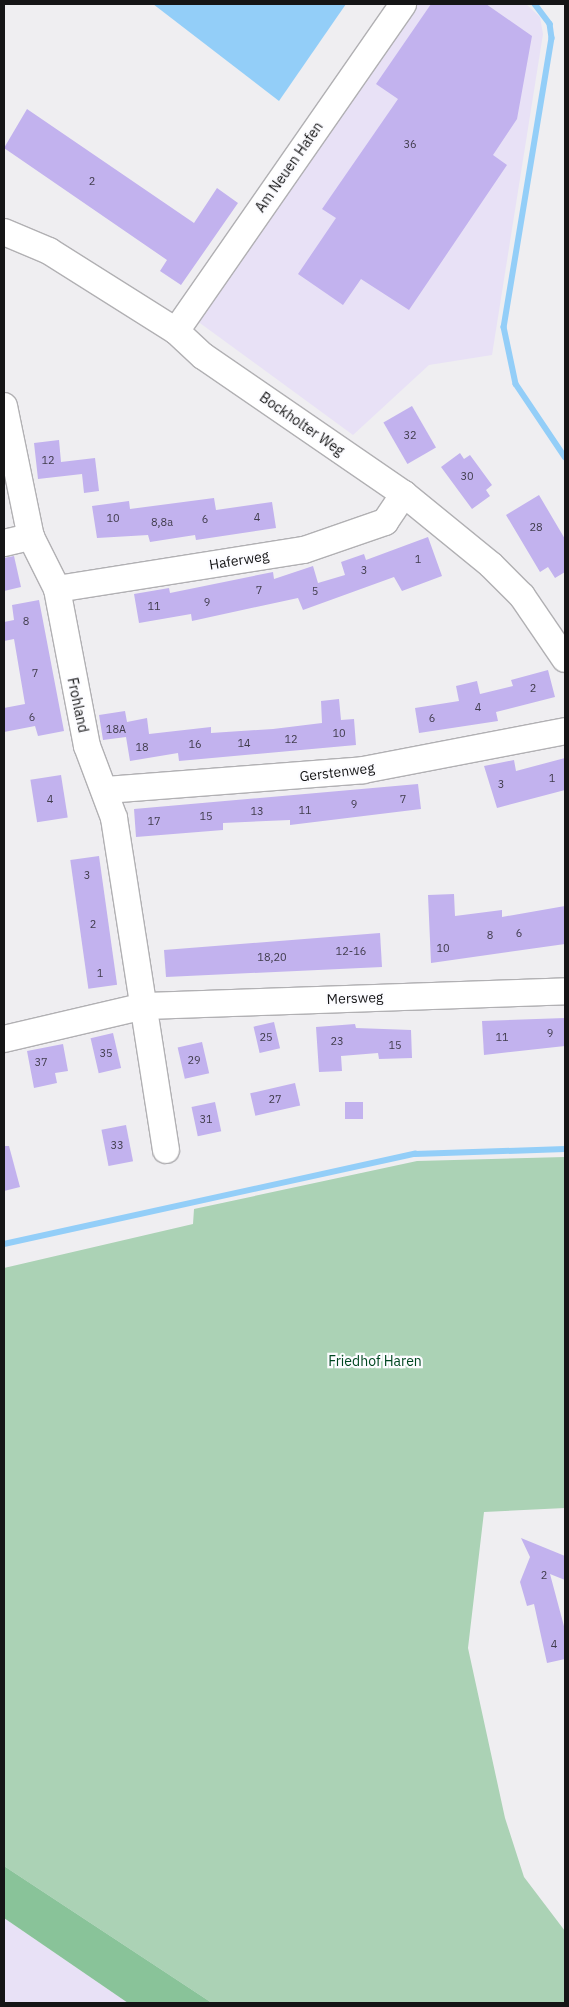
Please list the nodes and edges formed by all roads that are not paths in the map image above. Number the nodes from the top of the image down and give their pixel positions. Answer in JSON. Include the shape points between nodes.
{"nodes":[{"id":1,"x":403,"y":4,"type":"edge"},
{"id":2,"x":4,"y":232,"type":"edge"},
{"id":3,"x":176,"y":331,"type":"junction"},
{"id":4,"x":4,"y":406,"type":"edge"},
{"id":5,"x":404,"y":494,"type":"junction"},
{"id":6,"x":32,"y":537,"type":"junction"},
{"id":7,"x":4,"y":543,"type":"edge"},
{"id":8,"x":57,"y":589,"type":"junction"},
{"id":9,"x":565,"y":659,"type":"edge"},
{"id":10,"x":565,"y":731,"type":"edge"},
{"id":11,"x":106,"y":790,"type":"junction"},
{"id":12,"x":565,"y":991,"type":"edge"},
{"id":13,"x":145,"y":1006,"type":"junction"},
{"id":14,"x":4,"y":1038,"type":"edge"},
{"id":15,"x":166,"y":1150,"type":"dead end"}],
"edges":[{"from":1,"to":3,"type":"street","name":"Am Neuen Hafen"},
{"from":2,"to":3,"type":"street","name":"Bockholter Weg","via":[[50,251]]},
{"from":3,"to":5,"type":"street","name":"Bockholter Weg","via":[[203,356]]},
{"from":4,"to":6,"type":"street","name":"Frohland"},
{"from":5,"to":8,"type":"street","name":"Haferweg","via":[[385,522],[304,550]]},
{"from":5,"to":9,"type":"street","name":"Bockholter Weg","via":[[491,564],[522,596]]},
{"from":6,"to":7,"type":"street"},
{"from":6,"to":8,"type":"street","name":"Frohland"},
{"from":8,"to":11,"type":"street","name":"Frohland","via":[[87,746]]},
{"from":10,"to":11,"type":"street","name":"Gerstenweg","via":[[362,770]]},
{"from":11,"to":13,"type":"street","name":"Frohland"},
{"from":12,"to":13,"type":"street","name":"Mersweg"},
{"from":13,"to":14,"type":"street","name":"Mersweg"},
{"from":13,"to":15,"type":"street"}]}
